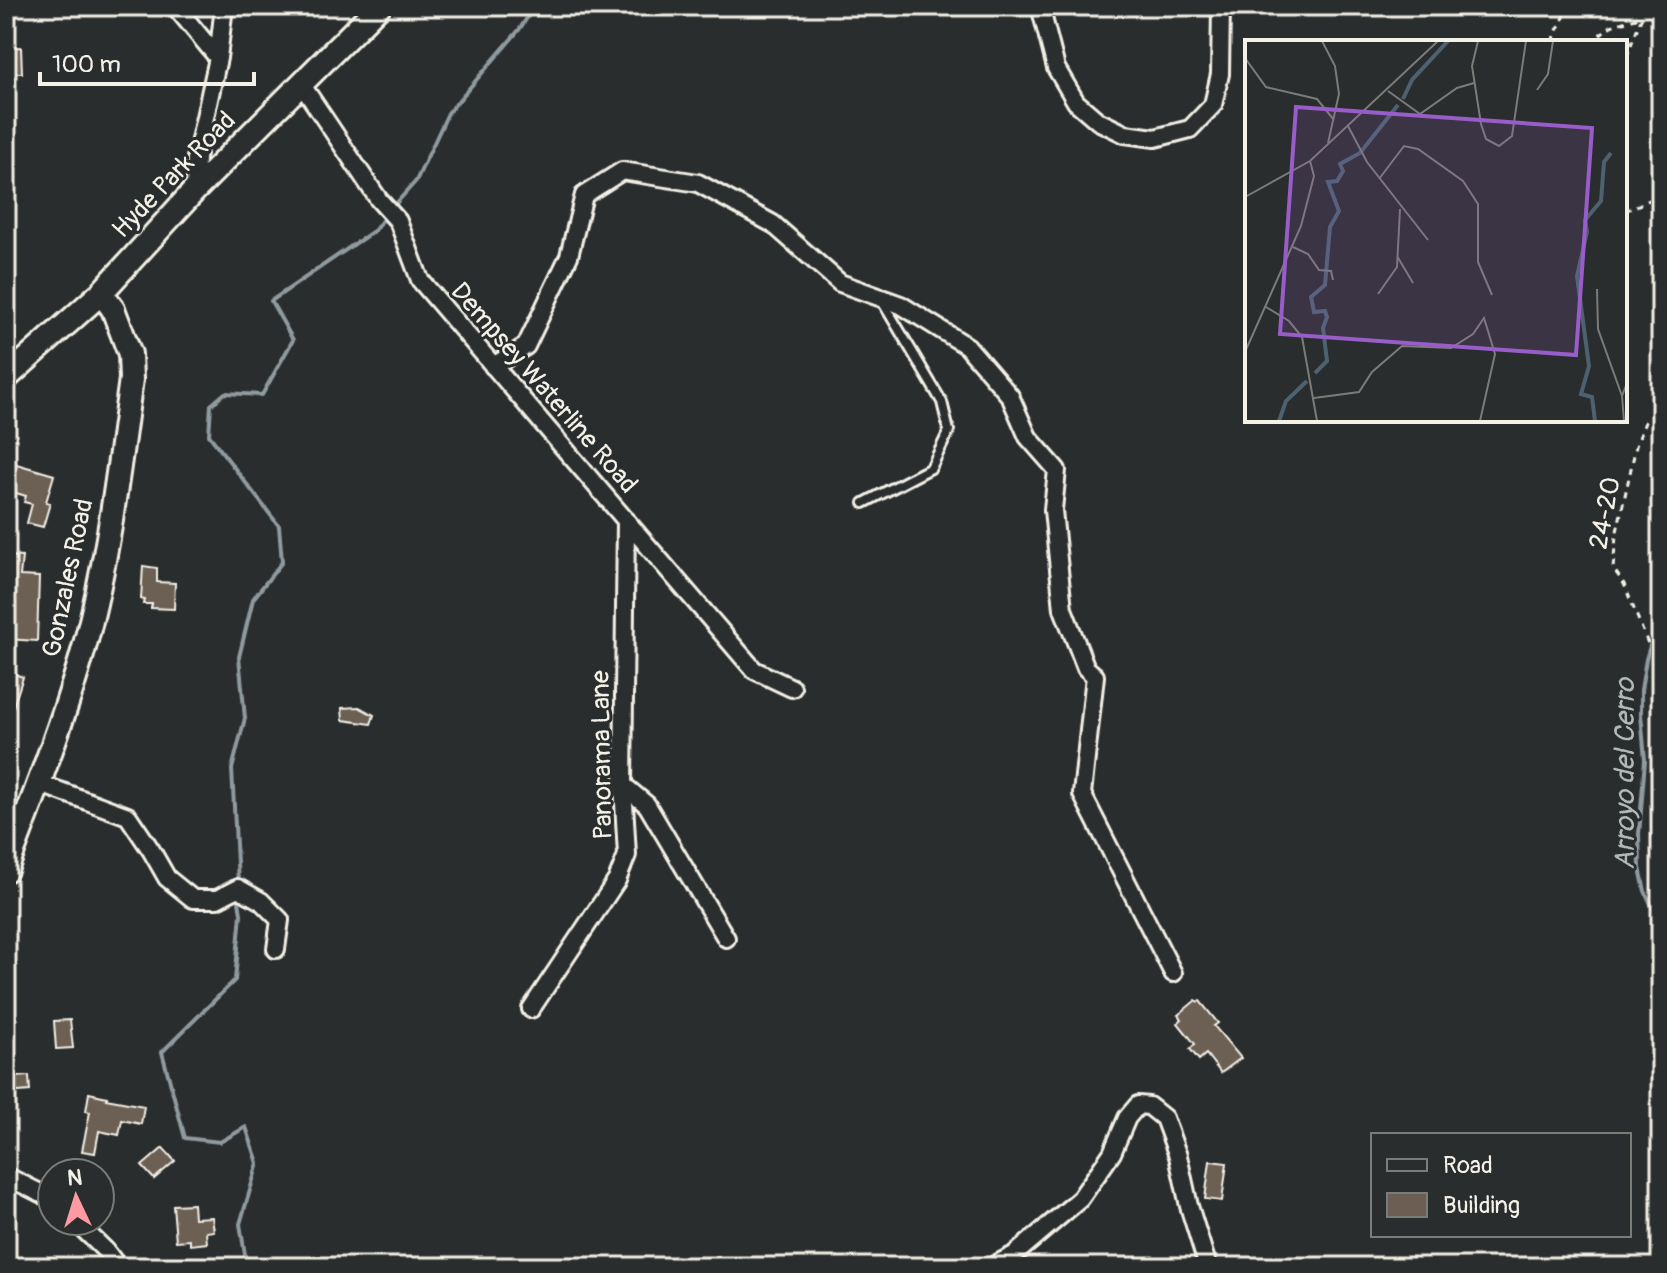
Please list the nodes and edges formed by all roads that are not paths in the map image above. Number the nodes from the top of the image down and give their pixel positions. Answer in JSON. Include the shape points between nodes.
{"nodes":[{"id":1,"x":175,"y":6,"type":"edge"},
{"id":2,"x":224,"y":6,"type":"edge"},
{"id":3,"x":379,"y":6,"type":"edge"},
{"id":4,"x":1040,"y":6,"type":"edge"},
{"id":5,"x":1221,"y":6,"type":"edge"},
{"id":6,"x":218,"y":58,"type":"junction"},
{"id":7,"x":302,"y":85,"type":"junction"},
{"id":8,"x":195,"y":190,"type":"junction"},
{"id":9,"x":101,"y":293,"type":"junction"},
{"id":10,"x":879,"y":297,"type":"junction"},
{"id":11,"x":493,"y":366,"type":"junction"},
{"id":12,"x":6,"y":378,"type":"edge"},
{"id":13,"x":864,"y":503,"type":"dead end"},
{"id":14,"x":626,"y":520,"type":"junction"},
{"id":15,"x":792,"y":688,"type":"dead end"},
{"id":16,"x":38,"y":783,"type":"junction"},
{"id":17,"x":623,"y":785,"type":"junction"},
{"id":18,"x":6,"y":870,"type":"edge"},
{"id":19,"x":726,"y":938,"type":"dead end"},
{"id":20,"x":276,"y":949,"type":"dead end"},
{"id":21,"x":1173,"y":973,"type":"dead end"},
{"id":22,"x":531,"y":1009,"type":"dead end"},
{"id":23,"x":6,"y":1176,"type":"edge"},
{"id":24,"x":36,"y":1191,"type":"edge"},
{"id":25,"x":92,"y":1237,"type":"edge"},
{"id":26,"x":118,"y":1267,"type":"edge"},
{"id":27,"x":991,"y":1267,"type":"edge"},
{"id":28,"x":1208,"y":1267,"type":"edge"}],
"edges":[{"from":1,"to":6,"type":"street"},
{"from":2,"to":6,"type":"street"},
{"from":3,"to":7,"type":"street","name":"Hyde Park Road"},
{"from":4,"to":5,"type":"street","via":[[1056,68],[1076,102],[1125,134],[1155,138],[1190,129],[1213,105],[1220,74]]},
{"from":6,"to":8,"type":"street","via":[[196,158]]},
{"from":7,"to":8,"type":"street","name":"Hyde Park Road"},
{"from":7,"to":11,"type":"street","name":"Dempsey Waterline Road","via":[[398,221],[420,280]]},
{"from":8,"to":9,"type":"street","name":"Hyde Park Road"},
{"from":9,"to":12,"type":"street","name":"Hyde Park Road"},
{"from":9,"to":16,"type":"street","name":"Gonzales Road","via":[[130,354],[131,379],[94,610]]},
{"from":10,"to":11,"type":"street","via":[[840,283],[773,224],[698,183],[622,171],[584,195],[569,256],[526,346]]},
{"from":10,"to":13,"type":"lane","via":[[942,402],[949,431],[931,468]]},
{"from":10,"to":21,"type":"street","via":[[967,346],[1010,396],[1028,437],[1057,470],[1053,510],[1063,609],[1086,668],[1095,676],[1082,794]]},
{"from":11,"to":14,"type":"street","name":"Dempsey Waterline Road"},
{"from":14,"to":15,"type":"street","name":"Dempsey Waterline Road","via":[[754,670]]},
{"from":14,"to":17,"type":"street","name":"Panorama Lane"},
{"from":16,"to":18,"type":"street","name":"Gonzales Road"},
{"from":16,"to":20,"type":"street","via":[[128,816],[167,878],[193,899],[217,899],[238,888],[261,901],[280,920]]},
{"from":17,"to":19,"type":"street","via":[[647,805]]},
{"from":17,"to":22,"type":"street","name":"Panorama Lane","via":[[627,855],[617,880]]},
{"from":23,"to":24,"type":"street"},
{"from":25,"to":26,"type":"street"},
{"from":27,"to":28,"type":"street","via":[[1014,1255],[1080,1199],[1138,1105],[1149,1106],[1164,1118]]}]}
